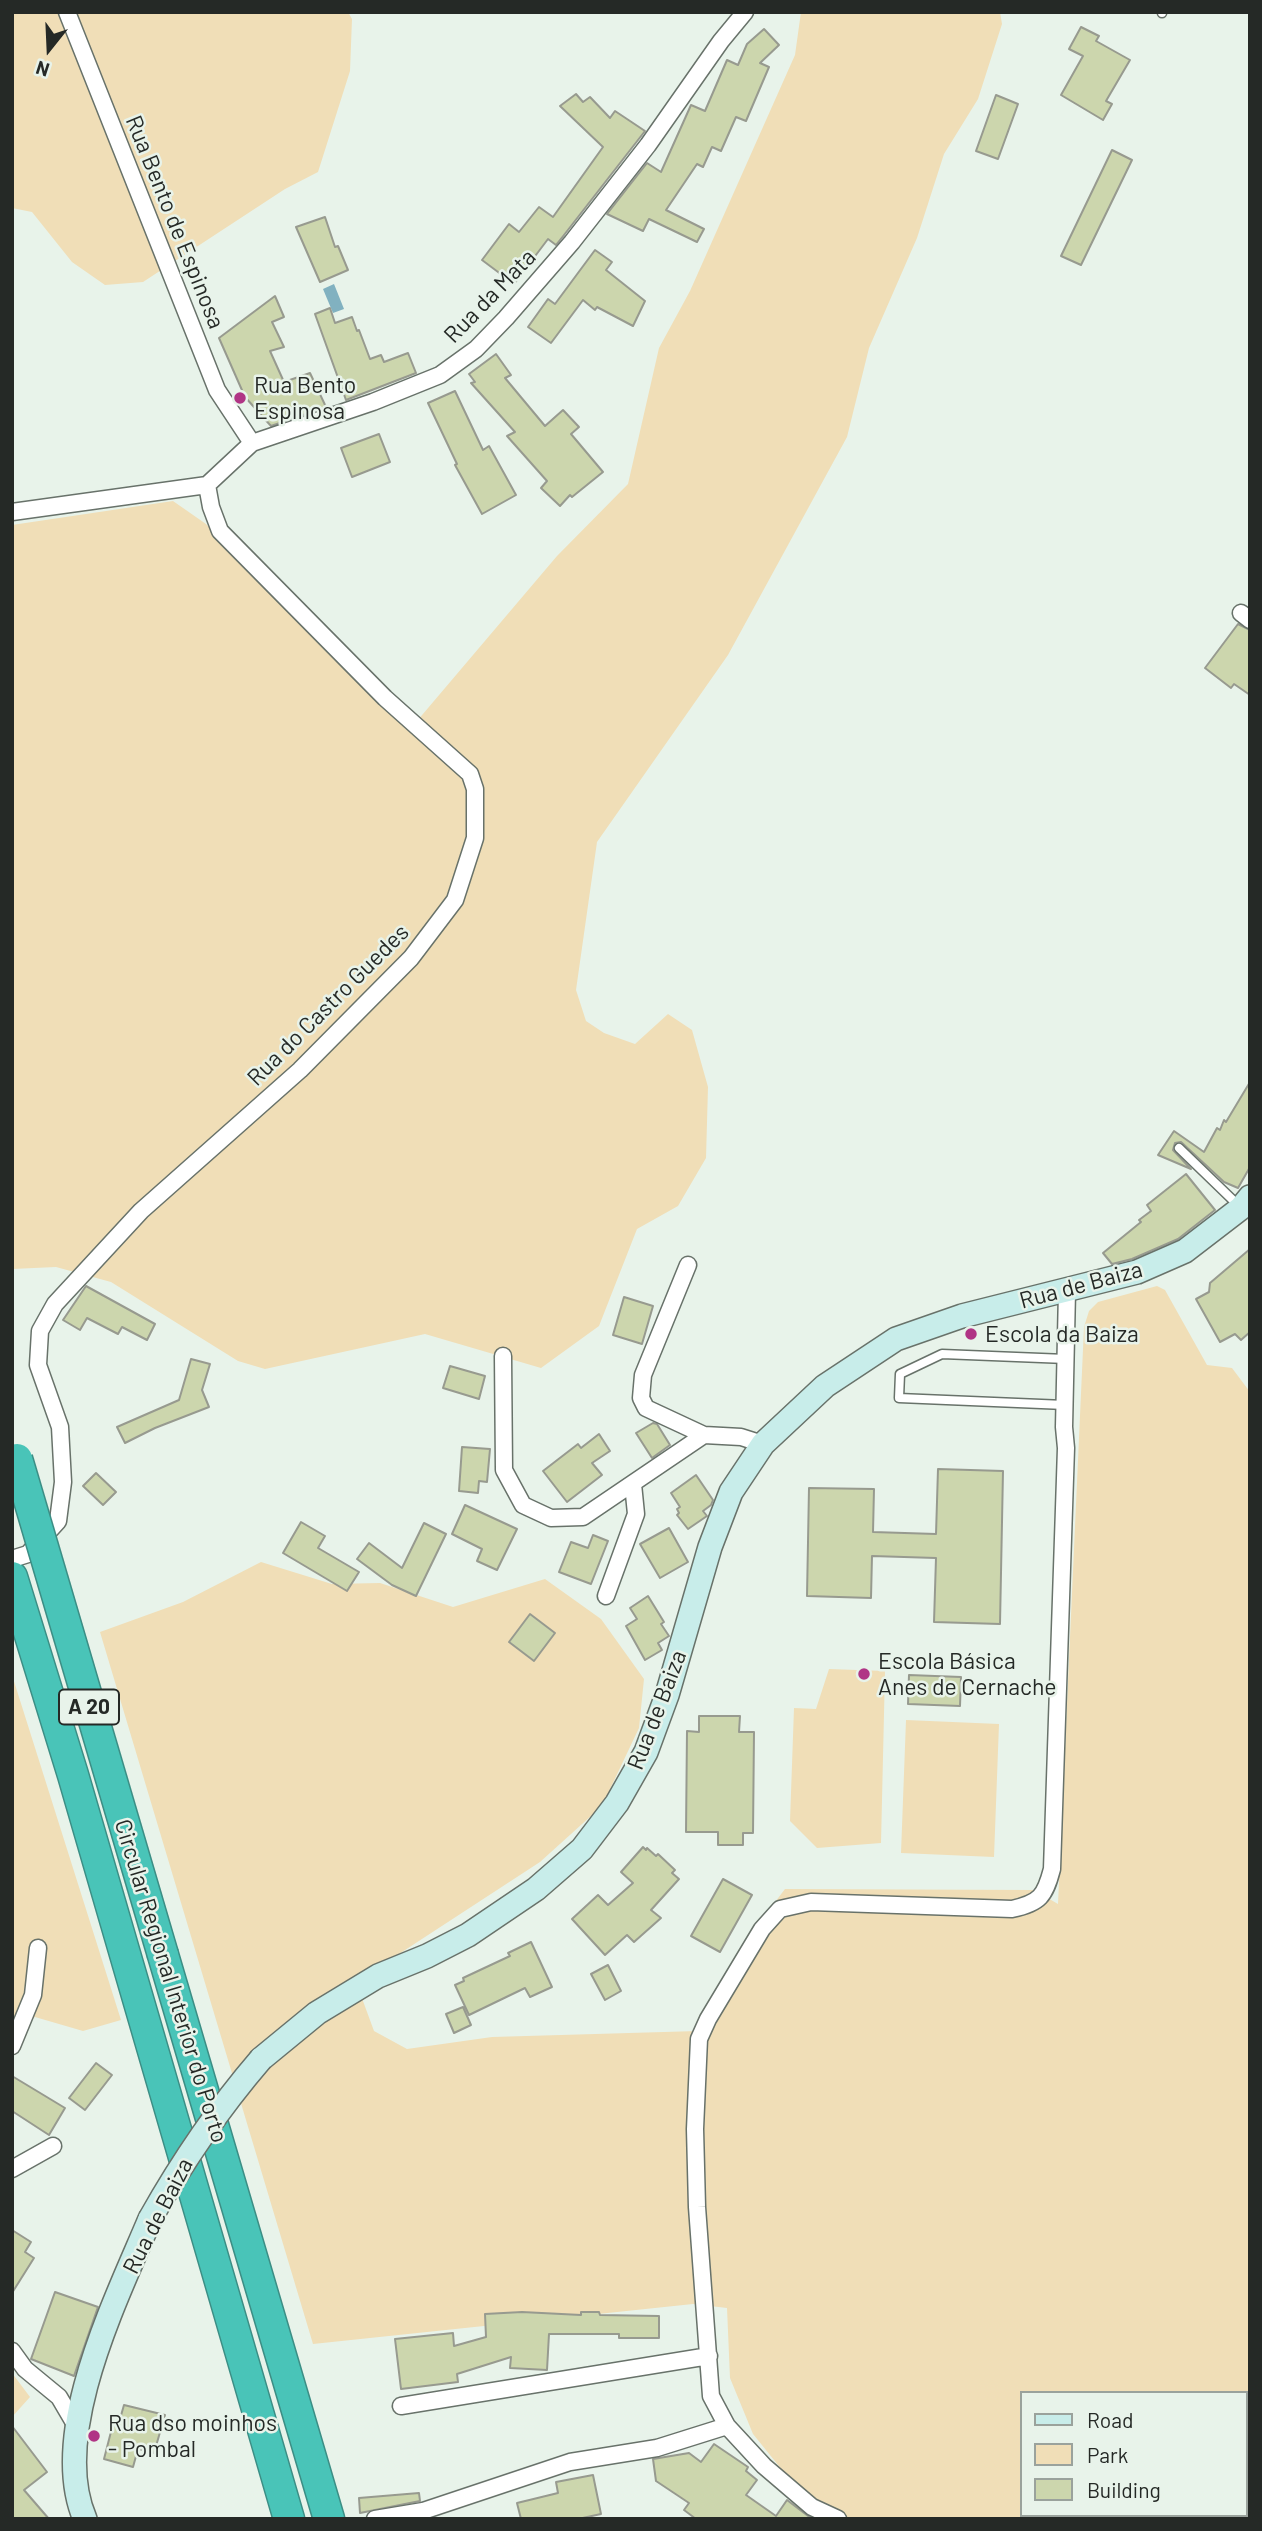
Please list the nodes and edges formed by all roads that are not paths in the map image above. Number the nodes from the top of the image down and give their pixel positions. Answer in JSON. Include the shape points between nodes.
{"nodes":[{"id":1,"x":67,"y":12,"type":"edge"},
{"id":2,"x":745,"y":12,"type":"edge"},
{"id":3,"x":252,"y":443,"type":"junction"},
{"id":4,"x":207,"y":485,"type":"junction"},
{"id":5,"x":12,"y":512,"type":"edge"},
{"id":6,"x":1179,"y":1149,"type":"dead end"},
{"id":7,"x":1245,"y":1202,"type":"edge"},
{"id":8,"x":688,"y":1265,"type":"dead end"},
{"id":9,"x":1066,"y":1291,"type":"junction"},
{"id":10,"x":503,"y":1356,"type":"dead end"},
{"id":11,"x":1066,"y":1359,"type":"junction"},
{"id":12,"x":1065,"y":1405,"type":"junction"},
{"id":13,"x":704,"y":1435,"type":"junction"},
{"id":14,"x":763,"y":1444,"type":"junction"},
{"id":15,"x":15,"y":1451,"type":"edge"},
{"id":16,"x":633,"y":1484,"type":"junction"},
{"id":17,"x":12,"y":1559,"type":"edge"},
{"id":18,"x":12,"y":1577,"type":"edge"},
{"id":19,"x":606,"y":1596,"type":"dead end"},
{"id":20,"x":38,"y":1948,"type":"dead end"},
{"id":21,"x":12,"y":2046,"type":"edge"},
{"id":22,"x":52,"y":2146,"type":"dead end"},
{"id":23,"x":12,"y":2169,"type":"edge"},
{"id":24,"x":12,"y":2351,"type":"edge"},
{"id":25,"x":709,"y":2356,"type":"junction"},
{"id":26,"x":401,"y":2406,"type":"dead end"},
{"id":27,"x":76,"y":2426,"type":"junction"},
{"id":28,"x":727,"y":2426,"type":"junction"},
{"id":29,"x":85,"y":2519,"type":"edge"},
{"id":30,"x":289,"y":2519,"type":"edge"},
{"id":31,"x":329,"y":2519,"type":"edge"},
{"id":32,"x":376,"y":2519,"type":"edge"},
{"id":33,"x":838,"y":2519,"type":"edge"}],
"edges":[{"from":1,"to":3,"type":"street","name":"Rua Bento de Espinosa","via":[[217,390]]},
{"from":2,"to":3,"type":"street","name":"Rua da Mata","via":[[572,242],[476,349],[440,375]]},
{"from":3,"to":4,"type":"street","name":"Rua da Mata"},
{"from":4,"to":5,"type":"street"},
{"from":4,"to":17,"type":"street","name":"Rua do Castro Guedes","via":[[220,531],[385,698],[470,774],[475,789],[475,838],[456,900],[411,958],[300,1070],[141,1211],[55,1304],[40,1331],[38,1365],[60,1427],[63,1482],[58,1521],[28,1554]]},
{"from":6,"to":7,"type":"lane"},
{"from":7,"to":9,"type":"street","name":"Rua de Baiza","via":[[1185,1251],[1137,1272]]},
{"from":8,"to":13,"type":"street","via":[[643,1375],[641,1398],[646,1408]]},
{"from":9,"to":11,"type":"street"},
{"from":9,"to":14,"type":"street","name":"Rua de Baiza","via":[[962,1316],[896,1339],[825,1386]]},
{"from":10,"to":16,"type":"street","via":[[504,1469],[523,1505],[551,1518],[583,1517]]},
{"from":11,"to":12,"type":"street"},
{"from":11,"to":12,"type":"lane","via":[[942,1354],[900,1374],[899,1398]]},
{"from":12,"to":25,"type":"street","via":[[1053,1855],[1046,1891],[1032,1904],[1012,1909],[811,1902],[780,1909],[762,1928],[699,2039],[697,2207]]},
{"from":13,"to":14,"type":"street","via":[[741,1437]]},
{"from":13,"to":16,"type":"street"},
{"from":14,"to":27,"type":"street","name":"Rua de Baiza","bridge":true,"via":[[731,1492],[667,1695],[646,1752],[617,1803],[582,1849],[536,1889],[468,1935],[378,1976],[317,2013],[261,2059],[201,2135],[150,2219],[108,2319]]},
{"from":15,"to":31,"type":"highway","name":"Circular Regional Interior do Porto","number":"A 20","bridge":true},
{"from":16,"to":19,"type":"street","via":[[636,1514]]},
{"from":18,"to":30,"type":"highway","name":"Circular Regional Interior do Porto","number":"A 20"},
{"from":20,"to":21,"type":"street","via":[[33,1994]]},
{"from":22,"to":23,"type":"street"},
{"from":24,"to":27,"type":"street","via":[[59,2397]]},
{"from":25,"to":26,"type":"street"},
{"from":25,"to":28,"type":"street","via":[[711,2396]]},
{"from":27,"to":29,"type":"street","name":"Rua de Baiza","via":[[77,2487]]},
{"from":28,"to":32,"type":"street","via":[[657,2448],[570,2462],[423,2511]]},
{"from":28,"to":33,"type":"street","via":[[812,2507]]}]}
